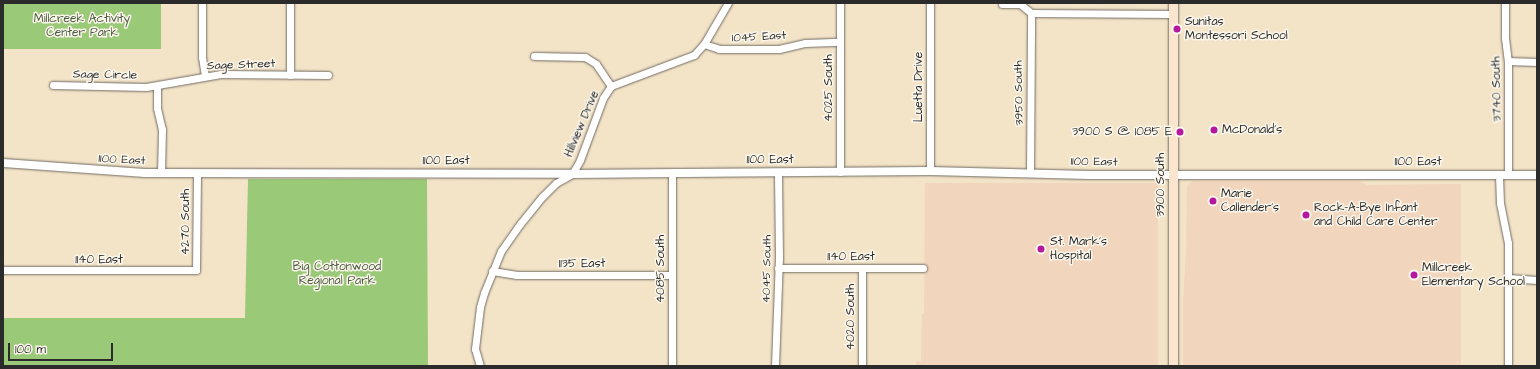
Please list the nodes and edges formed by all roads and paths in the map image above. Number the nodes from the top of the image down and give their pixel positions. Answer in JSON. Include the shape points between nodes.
{"nodes":[{"id":1,"x":202,"y":3,"type":"edge"},
{"id":2,"x":290,"y":3,"type":"edge"},
{"id":3,"x":728,"y":3,"type":"edge"},
{"id":4,"x":840,"y":3,"type":"edge"},
{"id":5,"x":930,"y":3,"type":"edge"},
{"id":6,"x":1173,"y":3,"type":"edge"},
{"id":7,"x":1504,"y":3,"type":"edge"},
{"id":8,"x":1002,"y":4,"type":"dead end"},
{"id":9,"x":1031,"y":13,"type":"junction"},
{"id":10,"x":1173,"y":14,"type":"junction"},
{"id":11,"x":840,"y":42,"type":"junction"},
{"id":12,"x":704,"y":44,"type":"junction"},
{"id":13,"x":534,"y":56,"type":"dead end"},
{"id":14,"x":1508,"y":61,"type":"junction"},
{"id":15,"x":1537,"y":62,"type":"edge"},
{"id":16,"x":290,"y":75,"type":"junction"},
{"id":17,"x":328,"y":75,"type":"dead end"},
{"id":18,"x":205,"y":76,"type":"junction"},
{"id":19,"x":53,"y":85,"type":"dead end"},
{"id":20,"x":156,"y":86,"type":"junction"},
{"id":21,"x":611,"y":86,"type":"junction"},
{"id":22,"x":3,"y":163,"type":"edge"},
{"id":23,"x":930,"y":171,"type":"junction"},
{"id":24,"x":672,"y":172,"type":"junction"},
{"id":25,"x":778,"y":172,"type":"junction"},
{"id":26,"x":840,"y":172,"type":"junction"},
{"id":27,"x":161,"y":173,"type":"junction"},
{"id":28,"x":197,"y":173,"type":"junction"},
{"id":29,"x":1030,"y":173,"type":"junction"},
{"id":30,"x":572,"y":174,"type":"junction"},
{"id":31,"x":1173,"y":175,"type":"junction"},
{"id":32,"x":1499,"y":175,"type":"junction"},
{"id":33,"x":1508,"y":175,"type":"junction"},
{"id":34,"x":1537,"y":175,"type":"edge"},
{"id":35,"x":778,"y":268,"type":"junction"},
{"id":36,"x":862,"y":268,"type":"junction"},
{"id":37,"x":923,"y":268,"type":"dead end"},
{"id":38,"x":3,"y":270,"type":"edge"},
{"id":39,"x":196,"y":270,"type":"joint"},
{"id":40,"x":492,"y":271,"type":"junction"},
{"id":41,"x":672,"y":275,"type":"junction"},
{"id":42,"x":1508,"y":278,"type":"junction"},
{"id":43,"x":1537,"y":280,"type":"edge"},
{"id":44,"x":478,"y":363,"type":"edge"},
{"id":45,"x":672,"y":366,"type":"edge"},
{"id":46,"x":775,"y":366,"type":"edge"},
{"id":47,"x":862,"y":366,"type":"edge"},
{"id":48,"x":1173,"y":366,"type":"edge"},
{"id":49,"x":1508,"y":366,"type":"edge"}],
"edges":[{"from":1,"to":18,"type":"street","via":[[202,57]]},
{"from":2,"to":16,"type":"street"},
{"from":3,"to":12,"type":"street","name":"Hillview Drive"},
{"from":4,"to":11,"type":"street","name":"4025 South"},
{"from":5,"to":23,"type":"street","name":"Luetta Drive"},
{"from":6,"to":10,"type":"main road","name":"3900 South"},
{"from":7,"to":14,"type":"street","name":"3740 South"},
{"from":8,"to":9,"type":"street","via":[[1020,4]]},
{"from":9,"to":10,"type":"street"},
{"from":9,"to":29,"type":"street","name":"3950 South"},
{"from":10,"to":31,"type":"main road","name":"3900 South"},
{"from":11,"to":12,"type":"street","name":"1045 East","via":[[805,43],[779,49],[719,50]]},
{"from":11,"to":26,"type":"street","name":"4025 South"},
{"from":12,"to":21,"type":"street","name":"Hillview Drive","via":[[694,55]]},
{"from":13,"to":21,"type":"street","via":[[585,57],[596,64]]},
{"from":14,"to":15,"type":"street"},
{"from":14,"to":33,"type":"street","name":"3740 South"},
{"from":16,"to":17,"type":"street","name":"Sage Street"},
{"from":16,"to":18,"type":"street","name":"Sage Street"},
{"from":18,"to":20,"type":"street","name":"Sage Street"},
{"from":19,"to":20,"type":"street","name":"Sage Circle"},
{"from":20,"to":27,"type":"street","via":[[157,108],[162,129]]},
{"from":21,"to":30,"type":"street","name":"Hillview Drive","via":[[603,98],[580,160]]},
{"from":22,"to":27,"type":"street","name":"1100 East","via":[[111,172]]},
{"from":23,"to":26,"type":"street","name":"1100 East"},
{"from":23,"to":29,"type":"street","name":"1100 East"},
{"from":24,"to":25,"type":"street","name":"1100 East"},
{"from":24,"to":30,"type":"street","name":"1100 East"},
{"from":24,"to":41,"type":"street","name":"4085 South"},
{"from":25,"to":26,"type":"street","name":"1100 East"},
{"from":25,"to":35,"type":"street","name":"4045 South"},
{"from":27,"to":28,"type":"street","name":"1100 East"},
{"from":28,"to":30,"type":"street","name":"1100 East"},
{"from":28,"to":39,"type":"street","name":"4270 South"},
{"from":29,"to":31,"type":"street","name":"1100 East"},
{"from":30,"to":40,"type":"street","name":"Hillview Drive","via":[[556,183],[520,224]]},
{"from":31,"to":32,"type":"street","name":"1100 East"},
{"from":31,"to":48,"type":"main road","name":"3900 South"},
{"from":32,"to":33,"type":"street","name":"1100 East"},
{"from":32,"to":42,"type":"street","via":[[1500,203],[1508,243]]},
{"from":33,"to":34,"type":"street","name":"1100 East"},
{"from":35,"to":36,"type":"street","name":"1140 East"},
{"from":35,"to":46,"type":"street","name":"4045 South"},
{"from":36,"to":37,"type":"street","name":"1140 East"},
{"from":36,"to":47,"type":"street","name":"4020 South"},
{"from":38,"to":39,"type":"street","name":"1140 East"},
{"from":40,"to":41,"type":"street","name":"1135 East","via":[[516,275]]},
{"from":40,"to":44,"type":"street","name":"Hillview Drive","via":[[480,307],[475,350]]},
{"from":41,"to":45,"type":"street","name":"4085 South"},
{"from":42,"to":43,"type":"street"},
{"from":42,"to":49,"type":"street"}]}
